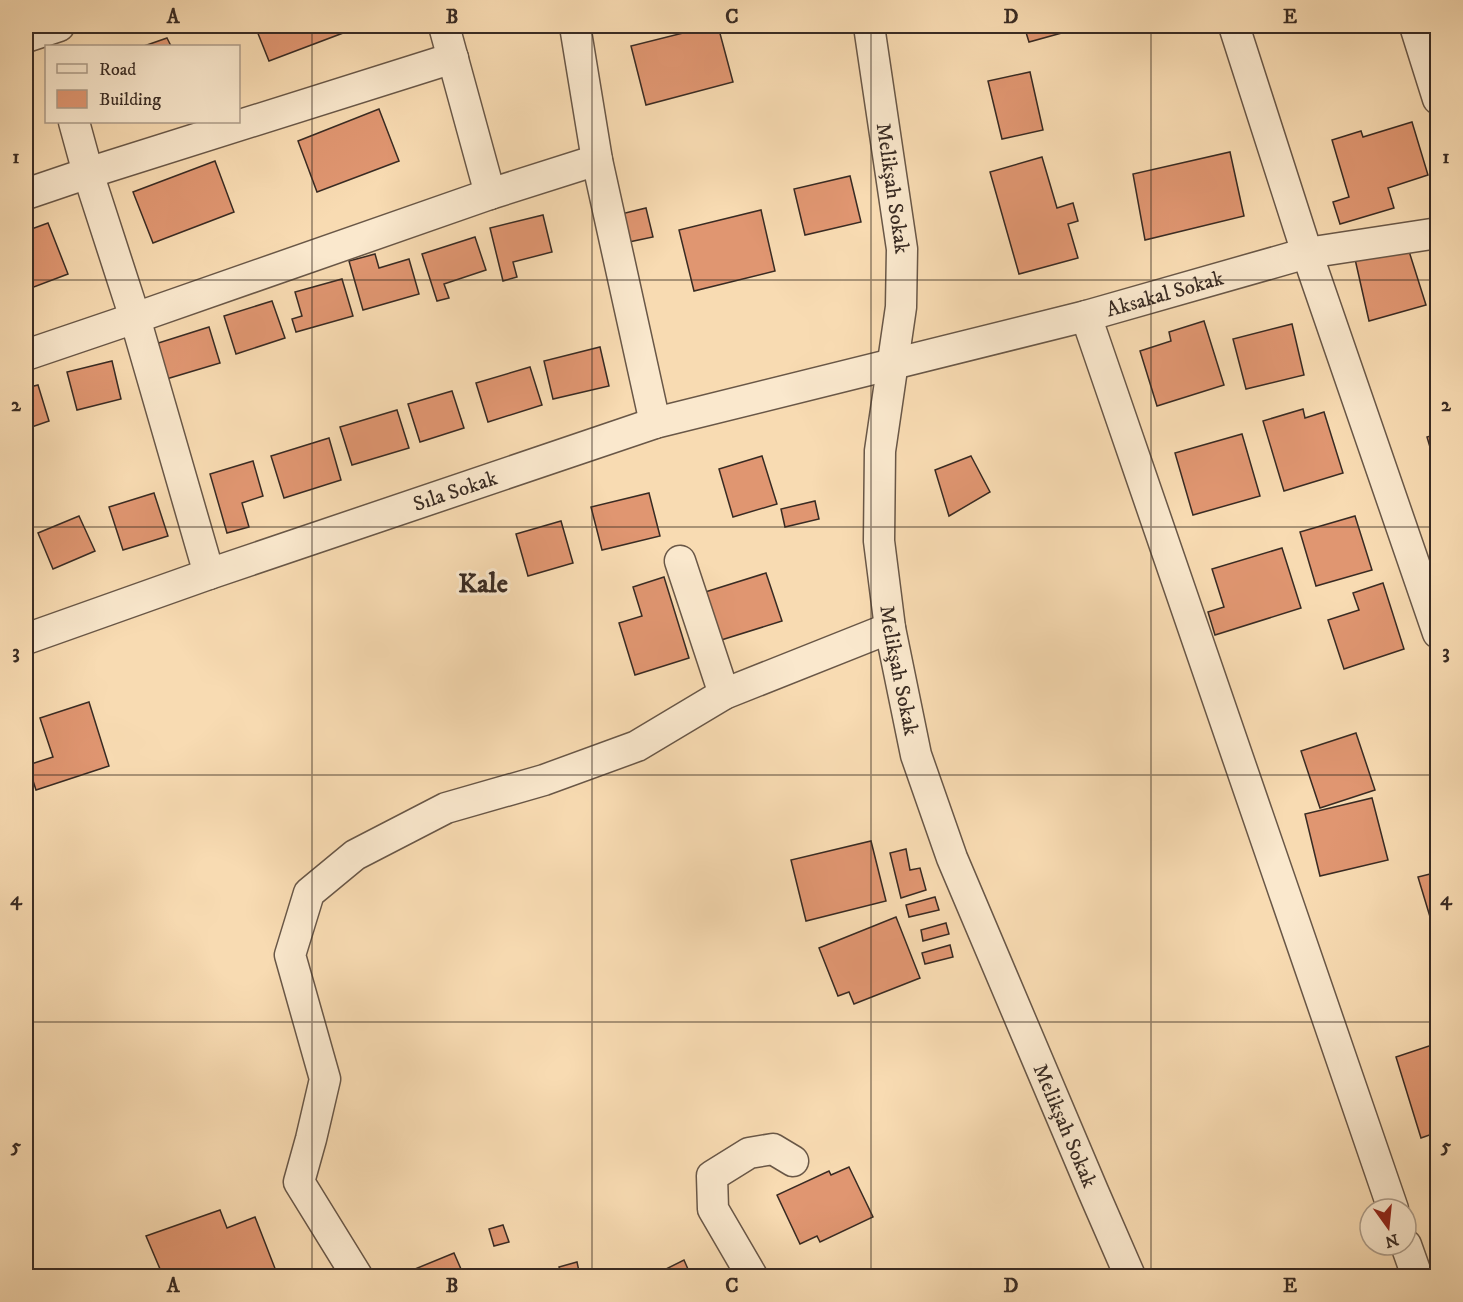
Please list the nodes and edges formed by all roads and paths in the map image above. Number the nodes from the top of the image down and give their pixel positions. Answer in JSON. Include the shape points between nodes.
{"nodes":[{"id":1,"x":444,"y":26,"type":"edge"},
{"id":2,"x":575,"y":26,"type":"edge"},
{"id":3,"x":869,"y":26,"type":"edge"},
{"id":4,"x":1234,"y":26,"type":"edge"},
{"id":5,"x":1415,"y":26,"type":"edge"},
{"id":6,"x":453,"y":58,"type":"junction"},
{"id":7,"x":1437,"y":99,"type":"edge"},
{"id":8,"x":74,"y":123,"type":"edge"},
{"id":9,"x":597,"y":160,"type":"junction"},
{"id":10,"x":88,"y":173,"type":"junction"},
{"id":11,"x":26,"y":194,"type":"edge"},
{"id":12,"x":490,"y":194,"type":"junction"},
{"id":13,"x":1437,"y":233,"type":"edge"},
{"id":14,"x":1307,"y":253,"type":"junction"},
{"id":15,"x":1086,"y":316,"type":"junction"},
{"id":16,"x":135,"y":318,"type":"junction"},
{"id":17,"x":26,"y":355,"type":"edge"},
{"id":18,"x":892,"y":363,"type":"junction"},
{"id":19,"x":655,"y":423,"type":"junction"},
{"id":20,"x":680,"y":561,"type":"dead end"},
{"id":21,"x":209,"y":574,"type":"junction"},
{"id":22,"x":890,"y":628,"type":"junction"},
{"id":23,"x":1437,"y":633,"type":"edge"},
{"id":24,"x":26,"y":639,"type":"edge"},
{"id":25,"x":724,"y":694,"type":"junction"},
{"id":26,"x":794,"y":1161,"type":"dead end"},
{"id":27,"x":1389,"y":1197,"type":"edge"},
{"id":28,"x":1410,"y":1257,"type":"edge"},
{"id":29,"x":357,"y":1276,"type":"edge"},
{"id":30,"x":752,"y":1276,"type":"edge"},
{"id":31,"x":1130,"y":1276,"type":"edge"},
{"id":32,"x":1417,"y":1276,"type":"edge"}],
"edges":[{"from":1,"to":6,"type":"street"},
{"from":2,"to":9,"type":"street"},
{"from":3,"to":18,"type":"street","name":"Melikşah Sokak","via":[[902,249],[902,308]]},
{"from":4,"to":14,"type":"street"},
{"from":5,"to":7,"type":"street"},
{"from":6,"to":10,"type":"street"},
{"from":6,"to":12,"type":"street"},
{"from":8,"to":10,"type":"street"},
{"from":9,"to":12,"type":"street"},
{"from":9,"to":19,"type":"street"},
{"from":10,"to":11,"type":"street"},
{"from":10,"to":16,"type":"street"},
{"from":12,"to":16,"type":"street"},
{"from":13,"to":14,"type":"street","name":"Aksakal Sokak"},
{"from":14,"to":15,"type":"street","name":"Aksakal Sokak"},
{"from":14,"to":23,"type":"street"},
{"from":15,"to":18,"type":"street","name":"Aksakal Sokak"},
{"from":15,"to":27,"type":"street"},
{"from":16,"to":17,"type":"street"},
{"from":16,"to":21,"type":"street"},
{"from":18,"to":19,"type":"street","name":"Sıla Sokak"},
{"from":18,"to":22,"type":"street","name":"Melikşah Sokak","via":[[880,451],[879,518]]},
{"from":19,"to":21,"type":"street","name":"Sıla Sokak"},
{"from":20,"to":25,"type":"street"},
{"from":21,"to":24,"type":"street","name":"Sıla Sokak"},
{"from":22,"to":25,"type":"street"},
{"from":22,"to":31,"type":"street","name":"Melikşah Sokak","via":[[916,755],[952,858]]},
{"from":25,"to":29,"type":"street","via":[[637,746],[544,780],[446,808],[355,855],[309,893],[290,955],[325,1079],[299,1182]]},
{"from":26,"to":30,"type":"street","via":[[773,1149],[749,1153],[712,1176],[713,1209]]},
{"from":28,"to":32,"type":"street"}]}
